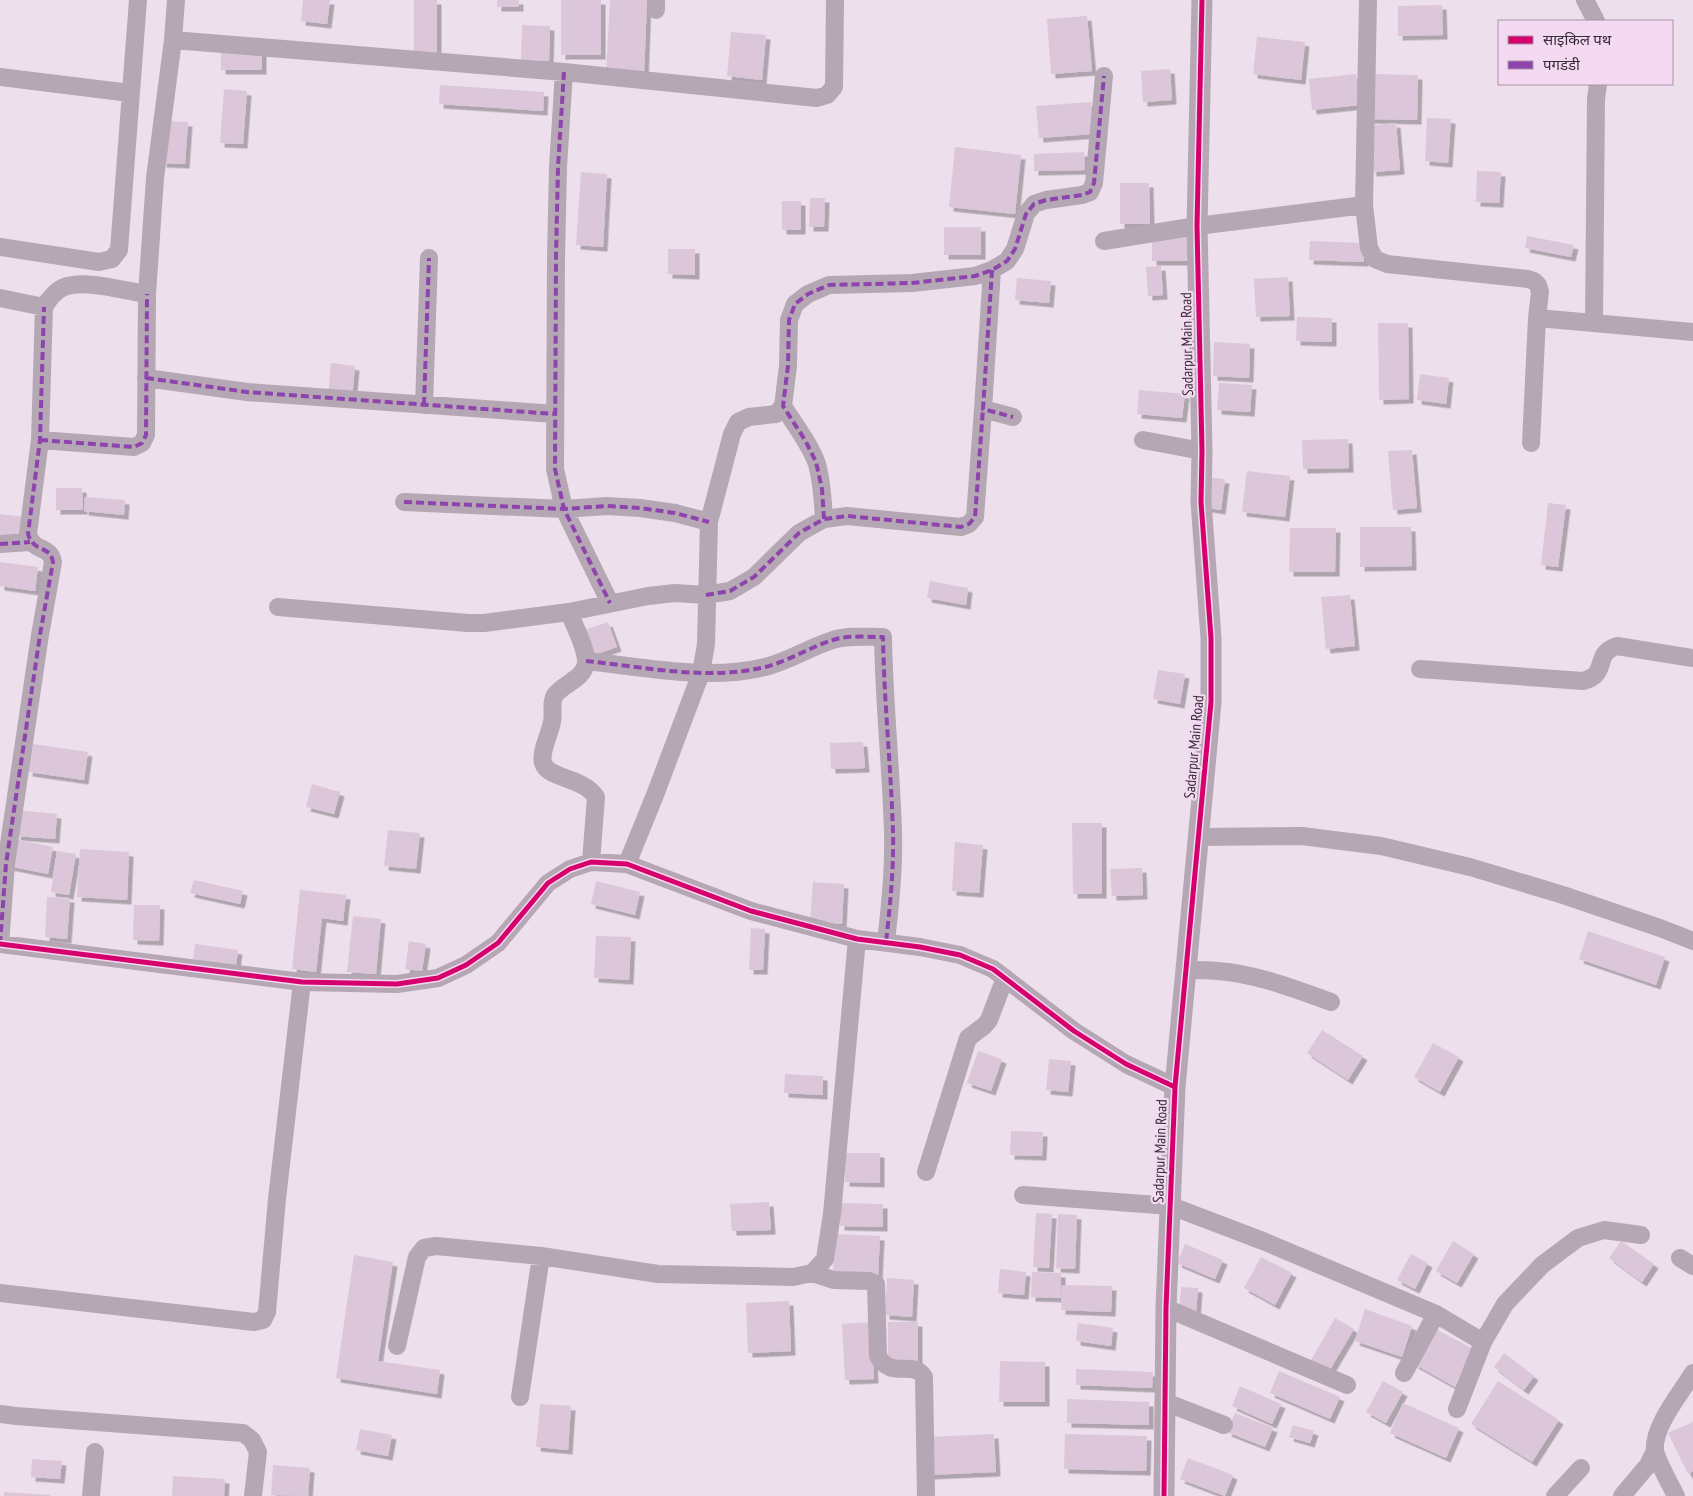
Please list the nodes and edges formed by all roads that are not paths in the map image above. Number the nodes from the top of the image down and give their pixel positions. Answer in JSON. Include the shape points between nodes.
{"nodes":[{"id":1,"x":138,"y":0,"type":"edge"},
{"id":2,"x":176,"y":0,"type":"edge"},
{"id":3,"x":835,"y":0,"type":"edge"},
{"id":4,"x":1202,"y":0,"type":"edge"},
{"id":5,"x":1368,"y":0,"type":"edge"},
{"id":6,"x":1585,"y":0,"type":"edge"},
{"id":7,"x":1595,"y":20,"type":"edge"},
{"id":8,"x":172,"y":40,"type":"junction"},
{"id":9,"x":564,"y":72,"type":"junction"},
{"id":10,"x":1104,"y":76,"type":"dead end"},
{"id":11,"x":0,"y":77,"type":"edge"},
{"id":12,"x":1598,"y":85,"type":"edge"},
{"id":13,"x":130,"y":93,"type":"junction"},
{"id":14,"x":1364,"y":205,"type":"junction"},
{"id":15,"x":1197,"y":226,"type":"junction"},
{"id":16,"x":1104,"y":241,"type":"dead end"},
{"id":17,"x":0,"y":247,"type":"edge"},
{"id":18,"x":429,"y":258,"type":"dead end"},
{"id":19,"x":992,"y":270,"type":"junction"},
{"id":20,"x":147,"y":294,"type":"junction"},
{"id":21,"x":0,"y":298,"type":"edge"},
{"id":22,"x":44,"y":307,"type":"junction"},
{"id":23,"x":1537,"y":318,"type":"junction"},
{"id":24,"x":1594,"y":323,"type":"junction"},
{"id":25,"x":1693,"y":332,"type":"edge"},
{"id":26,"x":146,"y":378,"type":"junction"},
{"id":27,"x":424,"y":405,"type":"junction"},
{"id":28,"x":783,"y":406,"type":"junction"},
{"id":29,"x":983,"y":409,"type":"junction"},
{"id":30,"x":555,"y":414,"type":"junction"},
{"id":31,"x":1014,"y":418,"type":"dead end"},
{"id":32,"x":40,"y":440,"type":"junction"},
{"id":33,"x":1143,"y":440,"type":"dead end"},
{"id":34,"x":1531,"y":444,"type":"dead end"},
{"id":35,"x":1202,"y":451,"type":"junction"},
{"id":36,"x":404,"y":502,"type":"dead end"},
{"id":37,"x":564,"y":509,"type":"junction"},
{"id":38,"x":824,"y":519,"type":"junction"},
{"id":39,"x":709,"y":522,"type":"junction"},
{"id":40,"x":30,"y":542,"type":"junction"},
{"id":41,"x":0,"y":544,"type":"edge"},
{"id":42,"x":706,"y":595,"type":"junction"},
{"id":43,"x":610,"y":603,"type":"junction"},
{"id":44,"x":278,"y":607,"type":"dead end"},
{"id":45,"x":569,"y":612,"type":"junction"},
{"id":46,"x":1693,"y":658,"type":"edge"},
{"id":47,"x":586,"y":661,"type":"junction"},
{"id":48,"x":1420,"y":669,"type":"dead end"},
{"id":49,"x":701,"y":673,"type":"junction"},
{"id":50,"x":1199,"y":837,"type":"junction"},
{"id":51,"x":591,"y":862,"type":"junction"},
{"id":52,"x":627,"y":864,"type":"junction"},
{"id":53,"x":857,"y":939,"type":"junction"},
{"id":54,"x":886,"y":942,"type":"junction"},
{"id":55,"x":1693,"y":942,"type":"edge"},
{"id":56,"x":0,"y":944,"type":"edge"},
{"id":57,"x":1186,"y":970,"type":"junction"},
{"id":58,"x":1005,"y":978,"type":"junction"},
{"id":59,"x":302,"y":982,"type":"junction"},
{"id":60,"x":1331,"y":1002,"type":"dead end"},
{"id":61,"x":1175,"y":1087,"type":"junction"},
{"id":62,"x":926,"y":1172,"type":"dead end"},
{"id":63,"x":1023,"y":1196,"type":"dead end"},
{"id":64,"x":1171,"y":1206,"type":"junction"},
{"id":65,"x":1641,"y":1235,"type":"dead end"},
{"id":66,"x":541,"y":1256,"type":"junction"},
{"id":67,"x":812,"y":1273,"type":"junction"},
{"id":68,"x":0,"y":1293,"type":"edge"},
{"id":69,"x":1166,"y":1308,"type":"junction"},
{"id":70,"x":1436,"y":1314,"type":"junction"},
{"id":71,"x":1483,"y":1342,"type":"junction"},
{"id":72,"x":397,"y":1346,"type":"dead end"},
{"id":73,"x":1404,"y":1373,"type":"dead end"},
{"id":74,"x":1693,"y":1373,"type":"edge"},
{"id":75,"x":1348,"y":1385,"type":"dead end"},
{"id":76,"x":520,"y":1397,"type":"dead end"},
{"id":77,"x":1165,"y":1402,"type":"junction"},
{"id":78,"x":1457,"y":1409,"type":"dead end"},
{"id":79,"x":0,"y":1414,"type":"edge"},
{"id":80,"x":1224,"y":1425,"type":"dead end"},
{"id":81,"x":1655,"y":1450,"type":"junction"},
{"id":82,"x":95,"y":1452,"type":"dead end"},
{"id":83,"x":1580,"y":1468,"type":"dead end"},
{"id":84,"x":91,"y":1496,"type":"edge"},
{"id":85,"x":252,"y":1496,"type":"edge"},
{"id":86,"x":926,"y":1496,"type":"edge"},
{"id":87,"x":1164,"y":1496,"type":"edge"},
{"id":88,"x":1555,"y":1496,"type":"edge"},
{"id":89,"x":1622,"y":1496,"type":"edge"},
{"id":90,"x":1676,"y":1496,"type":"edge"}],
"edges":[{"from":1,"to":13,"type":"street"},
{"from":2,"to":8,"type":"street"},
{"from":3,"to":9,"type":"street","via":[[834,87],[827,95],[817,98]]},
{"from":4,"to":15,"type":"street","name":"Sadarpur Main Road"},
{"from":5,"to":14,"type":"street"},
{"from":6,"to":7,"type":"street"},
{"from":8,"to":9,"type":"street"},
{"from":8,"to":20,"type":"street","via":[[155,178]]},
{"from":9,"to":30,"type":"street","via":[[558,167]]},
{"from":10,"to":19,"type":"street","via":[[1094,182],[1090,192],[1034,204],[1026,214],[1015,249],[1007,261]]},
{"from":11,"to":13,"type":"street"},
{"from":12,"to":24,"type":"street"},
{"from":13,"to":17,"type":"street","via":[[118,250],[112,259],[99,262]]},
{"from":14,"to":15,"type":"street"},
{"from":14,"to":23,"type":"street","via":[[1369,248],[1375,259],[1387,264],[1534,281],[1540,292]]},
{"from":15,"to":16,"type":"street"},
{"from":15,"to":35,"type":"street","name":"Sadarpur Main Road"},
{"from":18,"to":27,"type":"street"},
{"from":19,"to":28,"type":"street","via":[[975,276],[912,283],[829,286],[808,294],[795,304],[789,320]]},
{"from":19,"to":29,"type":"street"},
{"from":20,"to":22,"type":"street","via":[[83,284],[63,287],[51,295]]},
{"from":20,"to":26,"type":"street"},
{"from":21,"to":22,"type":"street"},
{"from":22,"to":32,"type":"street"},
{"from":23,"to":24,"type":"street"},
{"from":23,"to":34,"type":"street"},
{"from":24,"to":25,"type":"street"},
{"from":26,"to":27,"type":"street","via":[[248,392]]},
{"from":26,"to":32,"type":"street","via":[[146,435],[142,443],[134,447]]},
{"from":27,"to":30,"type":"street"},
{"from":28,"to":38,"type":"street","via":[[816,462]]},
{"from":28,"to":39,"type":"street","via":[[776,414],[749,417],[738,422]]},
{"from":29,"to":31,"type":"street"},
{"from":29,"to":38,"type":"street","via":[[974,517],[969,524],[961,528],[847,516]]},
{"from":30,"to":37,"type":"street","via":[[555,469]]},
{"from":32,"to":40,"type":"street","via":[[28,534]]},
{"from":33,"to":35,"type":"street"},
{"from":35,"to":50,"type":"street","name":"Sadarpur Main Road","via":[[1200,502],[1211,638],[1211,702]]},
{"from":36,"to":37,"type":"street"},
{"from":37,"to":39,"type":"street","via":[[640,508]]},
{"from":37,"to":43,"type":"street"},
{"from":38,"to":42,"type":"street","via":[[799,533],[754,577],[730,591]]},
{"from":39,"to":42,"type":"street"},
{"from":40,"to":41,"type":"street"},
{"from":40,"to":56,"type":"street","via":[[47,551],[52,562],[6,864]]},
{"from":42,"to":43,"type":"street","via":[[675,593]]},
{"from":42,"to":49,"type":"street","via":[[706,644]]},
{"from":43,"to":45,"type":"street"},
{"from":44,"to":45,"type":"street","via":[[468,623]]},
{"from":45,"to":47,"type":"street"},
{"from":46,"to":48,"type":"street","via":[[1617,646],[1609,648],[1593,679],[1583,681]]},
{"from":47,"to":49,"type":"street"},
{"from":47,"to":51,"type":"street","via":[[583,672],[552,701],[552,722],[542,757],[547,770],[585,785],[596,797]]},
{"from":49,"to":52,"type":"street"},
{"from":49,"to":54,"type":"street","via":[[767,667],[835,639],[883,637],[893,833]]},
{"from":50,"to":55,"type":"street","via":[[1302,836],[1381,846],[1563,895]]},
{"from":50,"to":57,"type":"street","name":"Sadarpur Main Road"},
{"from":51,"to":52,"type":"street"},
{"from":51,"to":59,"type":"street","via":[[570,869],[548,883],[498,943],[466,965],[438,978],[397,984]]},
{"from":52,"to":53,"type":"street","via":[[751,912]]},
{"from":53,"to":54,"type":"street"},
{"from":53,"to":67,"type":"street","via":[[832,1214],[824,1259]]},
{"from":54,"to":58,"type":"street","via":[[960,955]]},
{"from":56,"to":59,"type":"street"},
{"from":57,"to":60,"type":"street","via":[[1251,976]]},
{"from":57,"to":61,"type":"street","name":"Sadarpur Main Road"},
{"from":58,"to":61,"type":"street","via":[[1074,1031],[1126,1064]]},
{"from":58,"to":62,"type":"street","via":[[989,1020],[968,1038]]},
{"from":59,"to":68,"type":"street","via":[[267,1312],[263,1320],[254,1322]]},
{"from":61,"to":64,"type":"street","name":"Sadarpur Main Road"},
{"from":63,"to":64,"type":"street"},
{"from":64,"to":69,"type":"street","name":"Sadarpur Main Road"},
{"from":64,"to":70,"type":"street"},
{"from":65,"to":71,"type":"street","via":[[1604,1230],[1578,1238],[1542,1265],[1505,1304]]},
{"from":66,"to":67,"type":"street","via":[[658,1274],[793,1277]]},
{"from":66,"to":72,"type":"street","via":[[436,1246],[424,1248],[417,1257]]},
{"from":66,"to":76,"type":"street"},
{"from":67,"to":86,"type":"street","via":[[834,1280],[876,1284],[878,1356],[882,1364],[889,1368],[916,1370],[924,1377]]},
{"from":69,"to":75,"type":"street"},
{"from":69,"to":77,"type":"street","name":"Sadarpur Main Road"},
{"from":70,"to":71,"type":"street"},
{"from":70,"to":73,"type":"street"},
{"from":71,"to":78,"type":"street"},
{"from":74,"to":81,"type":"street","via":[[1657,1434]]},
{"from":77,"to":80,"type":"street"},
{"from":77,"to":87,"type":"street","name":"Sadarpur Main Road"},
{"from":79,"to":85,"type":"street","via":[[243,1432],[258,1452]]},
{"from":81,"to":89,"type":"street","via":[[1648,1465]]},
{"from":81,"to":90,"type":"street"},
{"from":82,"to":84,"type":"street"},
{"from":83,"to":88,"type":"street"}]}
